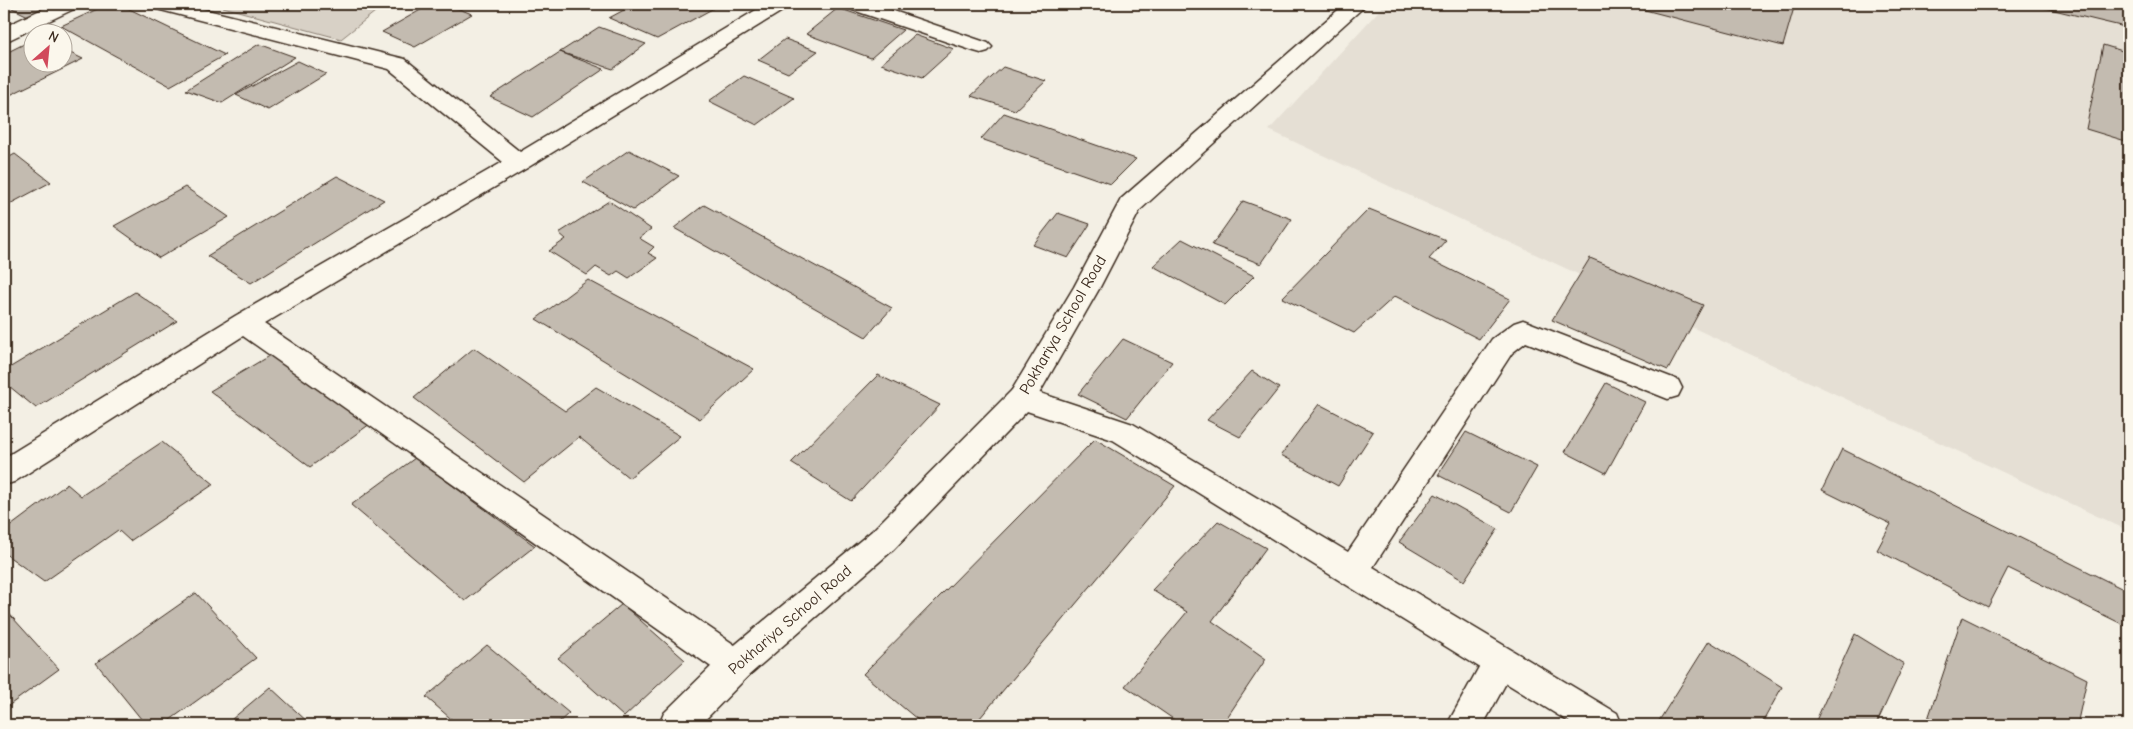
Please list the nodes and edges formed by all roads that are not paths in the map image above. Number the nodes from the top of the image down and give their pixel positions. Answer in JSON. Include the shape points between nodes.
{"nodes":[{"id":1,"x":70,"y":4,"type":"edge"},
{"id":2,"x":160,"y":4,"type":"edge"},
{"id":3,"x":780,"y":4,"type":"edge"},
{"id":4,"x":854,"y":4,"type":"edge"},
{"id":5,"x":1357,"y":4,"type":"edge"},
{"id":6,"x":4,"y":35,"type":"edge"},
{"id":7,"x":981,"y":47,"type":"dead end"},
{"id":8,"x":519,"y":162,"type":"junction"},
{"id":9,"x":244,"y":323,"type":"junction"},
{"id":10,"x":1668,"y":388,"type":"dead end"},
{"id":11,"x":1022,"y":398,"type":"junction"},
{"id":12,"x":4,"y":473,"type":"edge"},
{"id":13,"x":1352,"y":572,"type":"junction"},
{"id":14,"x":1500,"y":663,"type":"junction"},
{"id":15,"x":736,"y":665,"type":"junction"},
{"id":16,"x":676,"y":725,"type":"edge"},
{"id":17,"x":1464,"y":725,"type":"edge"},
{"id":18,"x":1606,"y":725,"type":"edge"}],
"edges":[{"from":1,"to":6,"type":"street"},
{"from":2,"to":8,"type":"street","via":[[397,64]]},
{"from":3,"to":8,"type":"street"},
{"from":4,"to":7,"type":"street"},
{"from":5,"to":11,"type":"street","name":"Pokhariya School Road","via":[[1130,205],[1086,289]]},
{"from":8,"to":9,"type":"street"},
{"from":9,"to":12,"type":"street"},
{"from":9,"to":15,"type":"street"},
{"from":10,"to":13,"type":"street","via":[[1524,330],[1502,346]]},
{"from":11,"to":13,"type":"street","via":[[1123,432]]},
{"from":11,"to":15,"type":"street","name":"Pokhariya School Road","via":[[884,540]]},
{"from":13,"to":14,"type":"street"},
{"from":14,"to":17,"type":"street"},
{"from":14,"to":18,"type":"street"},
{"from":15,"to":16,"type":"street","name":"Pokhariya School Road"}]}
